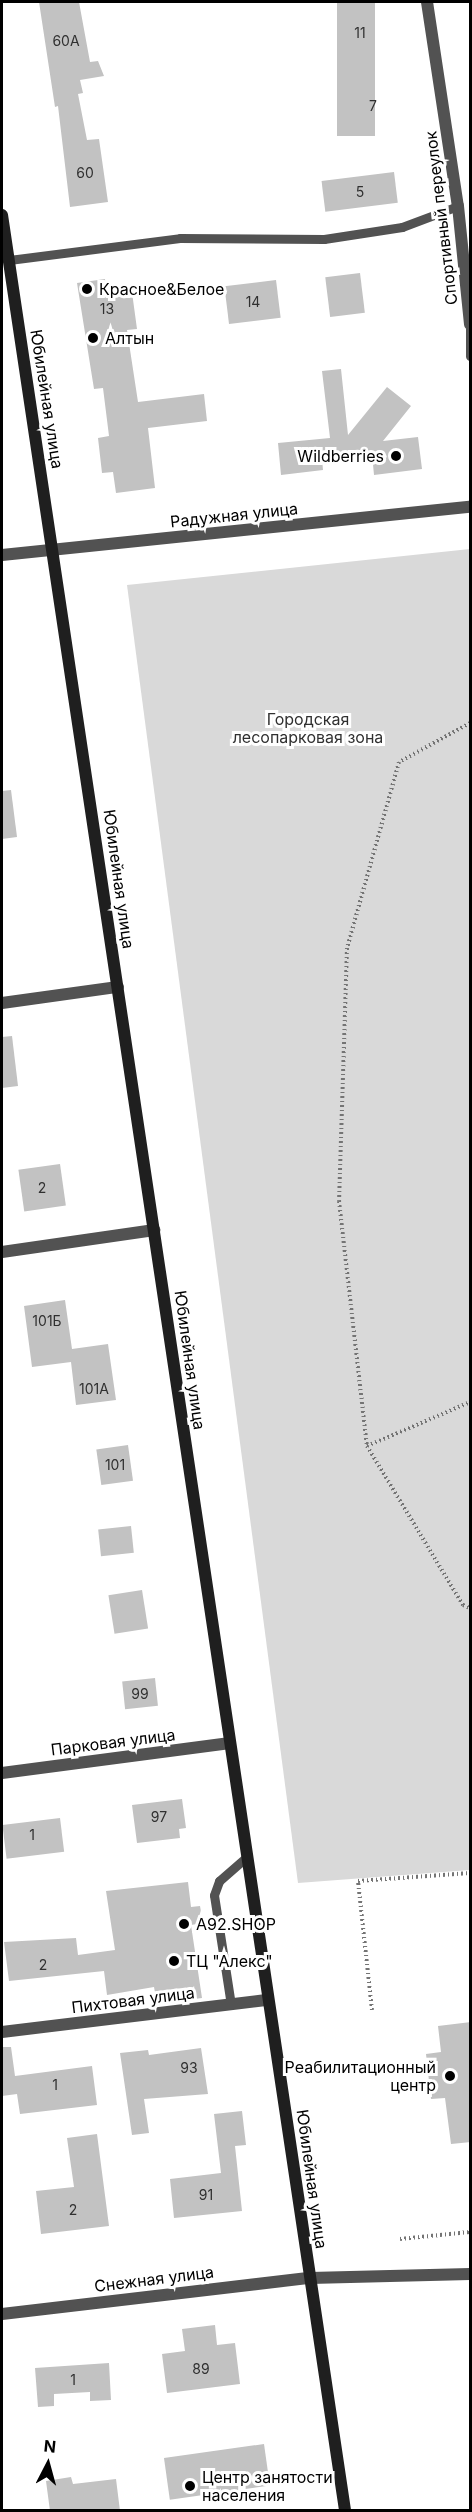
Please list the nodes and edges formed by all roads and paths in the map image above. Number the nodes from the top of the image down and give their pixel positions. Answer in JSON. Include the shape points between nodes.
{"nodes":[{"id":1,"x":427,"y":2,"type":"edge"},
{"id":2,"x":458,"y":206,"type":"junction"},
{"id":3,"x":2,"y":215,"type":"edge"},
{"id":4,"x":9,"y":260,"type":"junction"},
{"id":5,"x":468,"y":282,"type":"edge"},
{"id":6,"x":470,"y":324,"type":"edge"},
{"id":7,"x":471,"y":356,"type":"edge"},
{"id":8,"x":471,"y":507,"type":"edge"},
{"id":9,"x":54,"y":550,"type":"junction"},
{"id":10,"x":2,"y":555,"type":"edge"},
{"id":11,"x":471,"y":723,"type":"edge"},
{"id":12,"x":118,"y":987,"type":"junction"},
{"id":13,"x":2,"y":1003,"type":"edge"},
{"id":14,"x":154,"y":1230,"type":"junction"},
{"id":15,"x":2,"y":1252,"type":"edge"},
{"id":16,"x":471,"y":1402,"type":"edge"},
{"id":17,"x":367,"y":1446,"type":"junction"},
{"id":18,"x":471,"y":1608,"type":"edge"},
{"id":19,"x":230,"y":1743,"type":"junction"},
{"id":20,"x":2,"y":1773,"type":"edge"},
{"id":21,"x":247,"y":1857,"type":"junction"},
{"id":22,"x":471,"y":1874,"type":"edge"},
{"id":23,"x":268,"y":2000,"type":"junction"},
{"id":24,"x":231,"y":2005,"type":"junction"},
{"id":25,"x":372,"y":2010,"type":"dead end"},
{"id":26,"x":2,"y":2032,"type":"edge"},
{"id":27,"x":471,"y":2232,"type":"edge"},
{"id":28,"x":400,"y":2239,"type":"dead end"},
{"id":29,"x":471,"y":2274,"type":"edge"},
{"id":30,"x":310,"y":2278,"type":"junction"},
{"id":31,"x":2,"y":2313,"type":"edge"},
{"id":32,"x":345,"y":2511,"type":"edge"}],
"edges":[{"from":1,"to":2,"type":"street","name":"Спортивный переулок"},
{"from":2,"to":4,"type":"lane","via":[[402,227],[324,239],[180,238]]},
{"from":2,"to":5,"type":"street","name":"Спортивный переулок"},
{"from":3,"to":4,"type":"street","name":"Юбилейная улица"},
{"from":4,"to":9,"type":"street","name":"Юбилейная улица"},
{"from":5,"to":6,"type":"street","name":"Спортивный переулок"},
{"from":6,"to":7,"type":"lane"},
{"from":8,"to":9,"type":"street","name":"Радужная улица"},
{"from":9,"to":10,"type":"street","name":"Радужная улица"},
{"from":9,"to":12,"type":"street","name":"Юбилейная улица"},
{"from":11,"to":17,"type":"path","via":[[399,762],[347,948],[339,1201]]},
{"from":12,"to":13,"type":"street"},
{"from":12,"to":14,"type":"street","name":"Юбилейная улица"},
{"from":14,"to":15,"type":"street"},
{"from":14,"to":19,"type":"street","name":"Юбилейная улица"},
{"from":16,"to":17,"type":"path"},
{"from":17,"to":18,"type":"path","via":[[463,1605]]},
{"from":19,"to":20,"type":"street","name":"Парковая улица"},
{"from":19,"to":21,"type":"street","name":"Юбилейная улица"},
{"from":21,"to":23,"type":"street","name":"Юбилейная улица"},
{"from":21,"to":24,"type":"lane","via":[[215,1887]]},
{"from":22,"to":25,"type":"path","via":[[358,1881]]},
{"from":23,"to":24,"type":"street","name":"Пихтовая улица"},
{"from":23,"to":30,"type":"street","name":"Юбилейная улица"},
{"from":24,"to":26,"type":"street","name":"Пихтовая улица"},
{"from":27,"to":28,"type":"path"},
{"from":29,"to":30,"type":"street","name":"Снежная улица"},
{"from":30,"to":31,"type":"street","name":"Снежная улица"},
{"from":30,"to":32,"type":"street","name":"Юбилейная улица"}]}
